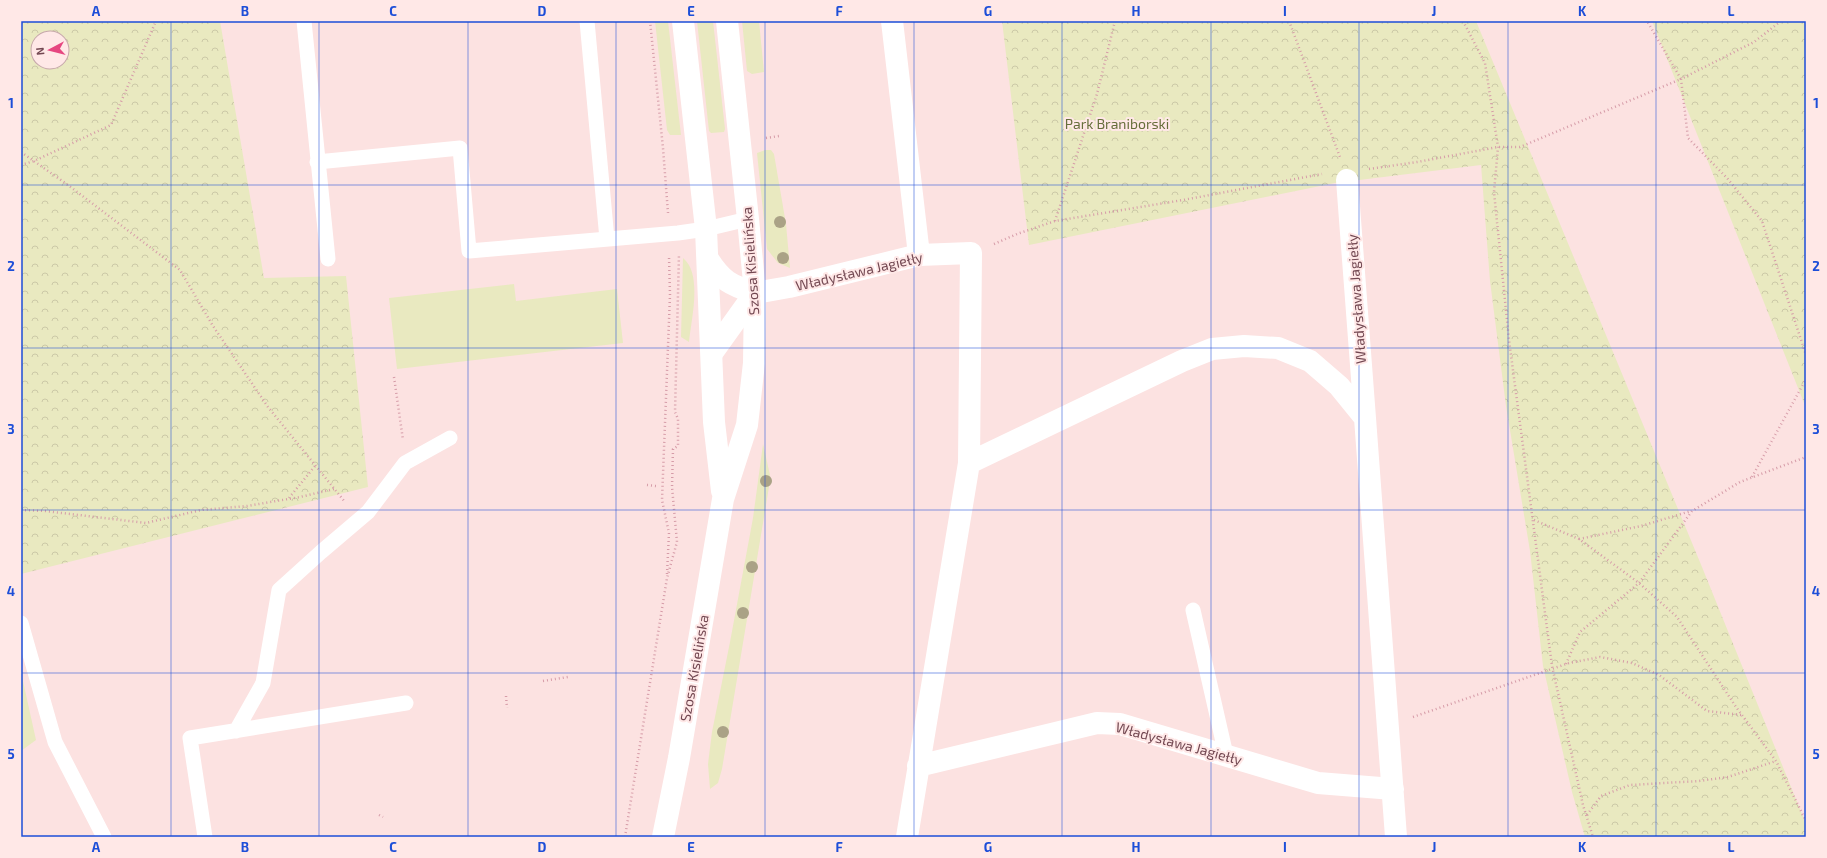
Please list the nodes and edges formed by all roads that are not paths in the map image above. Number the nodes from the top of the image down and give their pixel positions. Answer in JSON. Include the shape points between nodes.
{"nodes":[{"id":1,"x":304,"y":21,"type":"edge"},
{"id":2,"x":587,"y":21,"type":"edge"},
{"id":3,"x":683,"y":21,"type":"edge"},
{"id":4,"x":726,"y":21,"type":"edge"},
{"id":5,"x":892,"y":21,"type":"edge"},
{"id":6,"x":317,"y":162,"type":"junction"},
{"id":7,"x":1346,"y":176,"type":"road end"},
{"id":8,"x":748,"y":219,"type":"junction"},
{"id":9,"x":706,"y":229,"type":"junction"},
{"id":10,"x":607,"y":239,"type":"junction"},
{"id":11,"x":919,"y":255,"type":"junction"},
{"id":12,"x":328,"y":259,"type":"dead end"},
{"id":13,"x":708,"y":259,"type":"junction"},
{"id":14,"x":755,"y":293,"type":"junction"},
{"id":15,"x":712,"y":353,"type":"junction"},
{"id":16,"x":1365,"y":418,"type":"junction"},
{"id":17,"x":450,"y":438,"type":"dead end"},
{"id":18,"x":969,"y":463,"type":"junction"},
{"id":19,"x":723,"y":499,"type":"junction"},
{"id":20,"x":1193,"y":610,"type":"dead end"},
{"id":21,"x":21,"y":623,"type":"edge"},
{"id":22,"x":406,"y":703,"type":"dead end"},
{"id":23,"x":236,"y":731,"type":"junction"},
{"id":24,"x":1226,"y":755,"type":"junction"},
{"id":25,"x":918,"y":766,"type":"junction"},
{"id":26,"x":1393,"y":789,"type":"junction"},
{"id":27,"x":104,"y":837,"type":"edge"},
{"id":28,"x":205,"y":837,"type":"edge"},
{"id":29,"x":663,"y":837,"type":"edge"},
{"id":30,"x":907,"y":837,"type":"edge"},
{"id":31,"x":1396,"y":837,"type":"edge"}],
"edges":[{"from":1,"to":6,"type":"lane"},
{"from":2,"to":10,"type":"lane"},
{"from":3,"to":9,"type":"street","name":"Szosa Kisielińska"},
{"from":4,"to":8,"type":"street","name":"Szosa Kisielińska"},
{"from":5,"to":11,"type":"street"},
{"from":6,"to":10,"type":"lane","via":[[460,148],[469,251]]},
{"from":6,"to":12,"type":"lane"},
{"from":7,"to":16,"type":"street","name":"Władysława Jagiełły"},
{"from":8,"to":9,"type":"lane"},
{"from":8,"to":14,"type":"street","name":"Szosa Kisielińska"},
{"from":9,"to":10,"type":"lane"},
{"from":9,"to":13,"type":"street","name":"Szosa Kisielińska"},
{"from":11,"to":14,"type":"street","name":"Władysława Jagiełły"},
{"from":11,"to":18,"type":"street","name":"Władysława Jagiełły","via":[[971,253]]},
{"from":13,"to":14,"type":"street","via":[[718,275],[736,287]]},
{"from":13,"to":15,"type":"street","name":"Szosa Kisielińska"},
{"from":14,"to":15,"type":"street"},
{"from":14,"to":19,"type":"street","name":"Szosa Kisielińska","via":[[754,363],[747,424]]},
{"from":15,"to":19,"type":"street","name":"Szosa Kisielińska","via":[[714,422]]},
{"from":16,"to":18,"type":"street","via":[[1339,386],[1310,361],[1278,348],[1244,346],[1212,350],[1182,361]]},
{"from":16,"to":26,"type":"street","name":"Władysława Jagiełły"},
{"from":17,"to":23,"type":"lane","via":[[406,461],[368,512],[279,590],[263,683]]},
{"from":18,"to":25,"type":"street"},
{"from":19,"to":29,"type":"street","name":"Szosa Kisielińska"},
{"from":20,"to":24,"type":"lane"},
{"from":21,"to":27,"type":"lane","via":[[55,742]]},
{"from":22,"to":23,"type":"lane"},
{"from":23,"to":28,"type":"lane","via":[[190,738]]},
{"from":24,"to":25,"type":"street","name":"Władysława Jagiełły","via":[[1120,724],[1097,724]]},
{"from":24,"to":26,"type":"street","name":"Władysława Jagiełły","via":[[1318,783]]},
{"from":25,"to":30,"type":"street"},
{"from":26,"to":31,"type":"street","name":"Władysława Jagiełły"}]}
